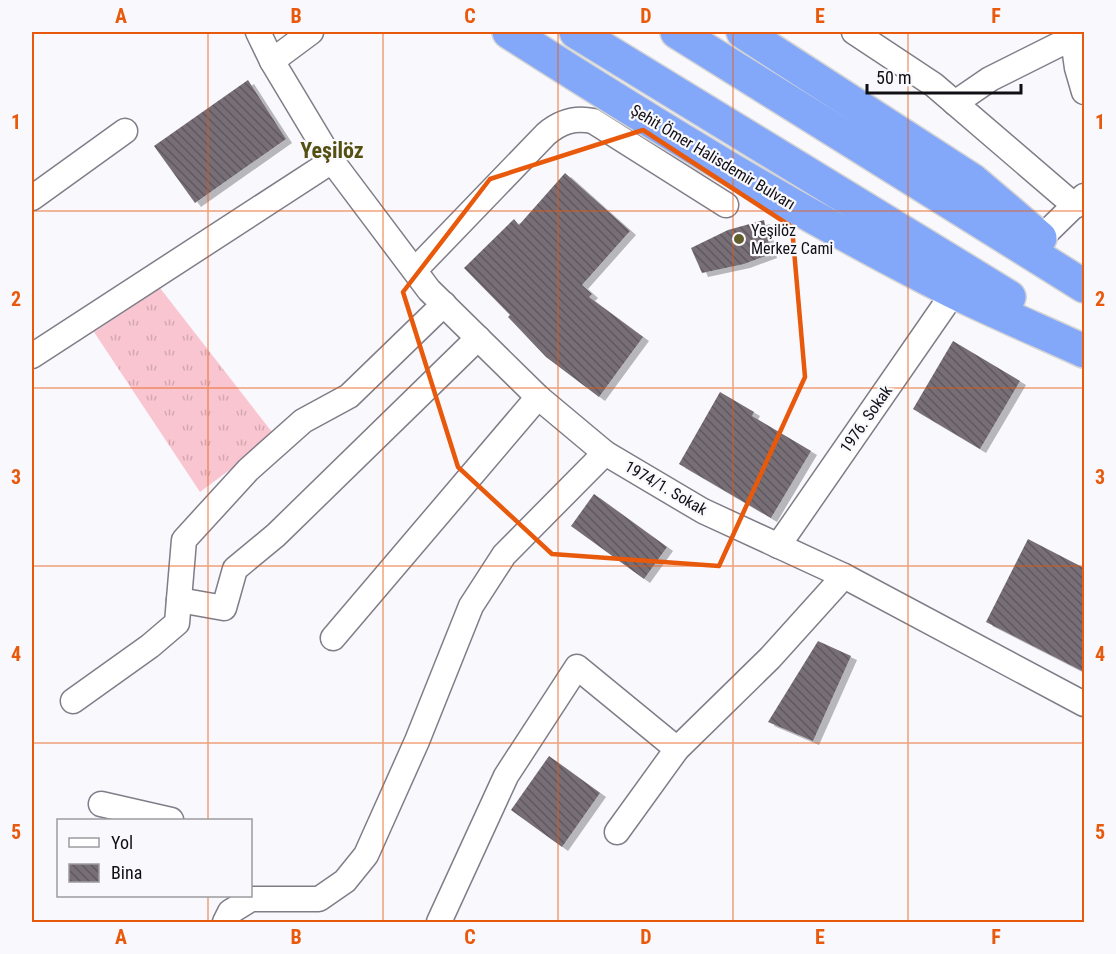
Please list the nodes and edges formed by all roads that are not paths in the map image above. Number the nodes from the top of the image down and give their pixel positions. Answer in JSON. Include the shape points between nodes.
{"nodes":[{"id":1,"x":258,"y":32,"type":"edge"},
{"id":2,"x":311,"y":32,"type":"edge"},
{"id":3,"x":509,"y":32,"type":"edge"},
{"id":4,"x":576,"y":32,"type":"edge"},
{"id":5,"x":677,"y":32,"type":"edge"},
{"id":6,"x":744,"y":32,"type":"edge"},
{"id":7,"x":854,"y":32,"type":"edge"},
{"id":8,"x":1072,"y":35,"type":"edge"},
{"id":9,"x":272,"y":61,"type":"junction"},
{"id":10,"x":1084,"y":92,"type":"edge"},
{"id":11,"x":955,"y":103,"type":"junction"},
{"id":12,"x":125,"y":132,"type":"dead end"},
{"id":13,"x":332,"y":161,"type":"junction"},
{"id":14,"x":32,"y":198,"type":"edge"},
{"id":15,"x":1080,"y":201,"type":"edge"},
{"id":16,"x":726,"y":205,"type":"dead end"},
{"id":17,"x":1041,"y":238,"type":"junction"},
{"id":18,"x":415,"y":270,"type":"junction"},
{"id":19,"x":1084,"y":276,"type":"edge"},
{"id":20,"x":1084,"y":286,"type":"edge"},
{"id":21,"x":954,"y":292,"type":"junction"},
{"id":22,"x":444,"y":304,"type":"junction"},
{"id":23,"x":478,"y":338,"type":"junction"},
{"id":24,"x":1084,"y":343,"type":"edge"},
{"id":25,"x":1084,"y":351,"type":"edge"},
{"id":26,"x":32,"y":356,"type":"edge"},
{"id":27,"x":538,"y":397,"type":"junction"},
{"id":28,"x":605,"y":453,"type":"junction"},
{"id":29,"x":778,"y":546,"type":"junction"},
{"id":30,"x":844,"y":576,"type":"junction"},
{"id":31,"x":179,"y":600,"type":"junction"},
{"id":32,"x":333,"y":638,"type":"dead end"},
{"id":33,"x":73,"y":701,"type":"dead end"},
{"id":34,"x":1084,"y":704,"type":"edge"},
{"id":35,"x":677,"y":749,"type":"junction"},
{"id":36,"x":101,"y":804,"type":"dead end"},
{"id":37,"x":167,"y":819,"type":"edge"},
{"id":38,"x":617,"y":832,"type":"dead end"},
{"id":39,"x":252,"y":896,"type":"edge"},
{"id":40,"x":250,"y":897,"type":"edge"},
{"id":41,"x":225,"y":922,"type":"edge"},
{"id":42,"x":439,"y":922,"type":"edge"}],
"edges":[{"from":1,"to":9,"type":"street","name":"1974/1. Sokak"},
{"from":2,"to":9,"type":"street"},
{"from":3,"to":21,"type":"highway","name":"Şehit Ömer Halisdemir Bulvarı","via":[[705,155]]},
{"from":4,"to":24,"type":"highway","name":"Şehit Ömer Halisdemir Bulvarı"},
{"from":5,"to":20,"type":"highway"},
{"from":6,"to":17,"type":"highway","via":[[972,180]]},
{"from":7,"to":11,"type":"street"},
{"from":8,"to":10,"type":"street"},
{"from":8,"to":11,"type":"street","via":[[990,79]]},
{"from":9,"to":13,"type":"street","name":"1974/1. Sokak"},
{"from":11,"to":15,"type":"street"},
{"from":12,"to":14,"type":"street"},
{"from":13,"to":18,"type":"street","name":"1974/1. Sokak"},
{"from":13,"to":26,"type":"street"},
{"from":15,"to":17,"type":"street"},
{"from":16,"to":18,"type":"street","via":[[593,121],[570,120],[546,134]]},
{"from":17,"to":19,"type":"highway"},
{"from":18,"to":22,"type":"street","name":"1974/1. Sokak"},
{"from":21,"to":25,"type":"highway","name":"Şehit Ömer Halisdemir Bulvarı"},
{"from":21,"to":29,"type":"street","name":"1976. Sokak"},
{"from":22,"to":23,"type":"street","name":"1974/1. Sokak"},
{"from":22,"to":31,"type":"street","via":[[349,396],[303,421],[248,470],[184,540]]},
{"from":23,"to":27,"type":"street","name":"1974/1. Sokak"},
{"from":23,"to":31,"type":"street","via":[[276,535],[236,569],[224,608]]},
{"from":27,"to":28,"type":"street","name":"1974/1. Sokak"},
{"from":27,"to":32,"type":"street"},
{"from":28,"to":29,"type":"street","name":"1974/1. Sokak","via":[[703,511]]},
{"from":28,"to":39,"type":"street","via":[[504,555],[471,606],[366,855],[345,881],[319,899]]},
{"from":29,"to":30,"type":"street","name":"1974/1. Sokak"},
{"from":30,"to":34,"type":"street","name":"1974/1. Sokak"},
{"from":30,"to":35,"type":"street","via":[[770,658]]},
{"from":31,"to":33,"type":"street","via":[[177,623]]},
{"from":35,"to":38,"type":"street"},
{"from":35,"to":42,"type":"street","via":[[577,667],[506,776]]},
{"from":36,"to":37,"type":"street"},
{"from":40,"to":41,"type":"street"}]}
